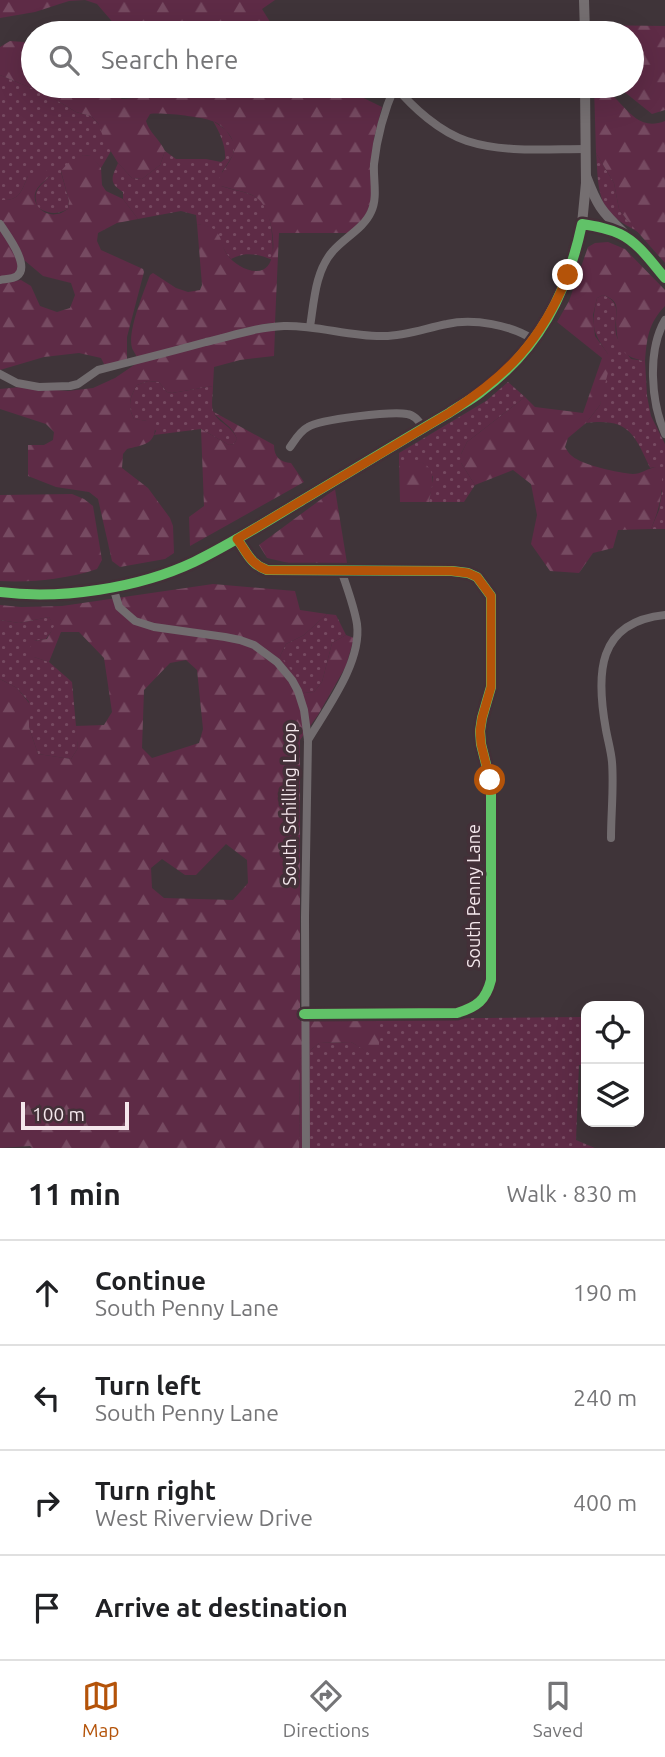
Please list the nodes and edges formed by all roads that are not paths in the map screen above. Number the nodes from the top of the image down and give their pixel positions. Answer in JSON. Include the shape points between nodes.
{"nodes":[{"id":1,"x":584,"y":0,"type":"edge"},
{"id":2,"x":585,"y":21,"type":"edge"},
{"id":3,"x":390,"y":98,"type":"edge"},
{"id":4,"x":405,"y":98,"type":"edge"},
{"id":5,"x":585,"y":98,"type":"edge"},
{"id":6,"x":585,"y":149,"type":"junction"},
{"id":7,"x":586,"y":174,"type":"junction"},
{"id":8,"x":0,"y":224,"type":"edge"},
{"id":9,"x":582,"y":224,"type":"junction"},
{"id":10,"x":638,"y":248,"type":"junction"},
{"id":11,"x":665,"y":278,"type":"edge"},
{"id":12,"x":0,"y":280,"type":"edge"},
{"id":13,"x":665,"y":320,"type":"edge"},
{"id":14,"x":310,"y":327,"type":"junction"},
{"id":15,"x":534,"y":340,"type":"junction"},
{"id":16,"x":0,"y":374,"type":"edge"},
{"id":17,"x":424,"y":428,"type":"junction"},
{"id":18,"x":665,"y":434,"type":"edge"},
{"id":19,"x":290,"y":447,"type":"dead end"},
{"id":20,"x":237,"y":539,"type":"junction"},
{"id":21,"x":341,"y":570,"type":"junction"},
{"id":22,"x":113,"y":587,"type":"junction"},
{"id":23,"x":0,"y":592,"type":"edge"},
{"id":24,"x":665,"y":615,"type":"edge"},
{"id":25,"x":309,"y":740,"type":"junction"},
{"id":26,"x":611,"y":838,"type":"dead end"},
{"id":27,"x":304,"y":1014,"type":"junction"},
{"id":28,"x":306,"y":1148,"type":"edge"}],
"edges":[{"from":1,"to":2,"type":"main road"},
{"from":3,"to":14,"type":"street","via":[[378,137],[371,212],[323,264]]},
{"from":4,"to":6,"type":"street","via":[[454,136],[469,142],[504,148]]},
{"from":5,"to":6,"type":"main road"},
{"from":6,"to":7,"type":"main road"},
{"from":7,"to":9,"type":"main road"},
{"from":7,"to":10,"type":"street","via":[[601,209]]},
{"from":8,"to":12,"type":"street","via":[[22,268],[14,278]]},
{"from":9,"to":10,"type":"street","via":[[621,234]]},
{"from":9,"to":15,"type":"street","via":[[558,300]]},
{"from":10,"to":11,"type":"street"},
{"from":13,"to":18,"type":"street","via":[[653,358],[656,405]]},
{"from":14,"to":15,"type":"street","via":[[384,337],[456,322],[491,324]]},
{"from":14,"to":16,"type":"street","via":[[250,331],[98,370],[70,386],[39,387]]},
{"from":15,"to":17,"type":"street","via":[[480,393]]},
{"from":17,"to":19,"type":"street","via":[[405,413],[358,416],[312,424]]},
{"from":17,"to":20,"type":"street"},
{"from":20,"to":21,"type":"street","name":"South Penny Lane","via":[[251,560],[267,570]]},
{"from":20,"to":22,"type":"street","via":[[186,565]]},
{"from":21,"to":25,"type":"street","via":[[357,638],[348,668]]},
{"from":21,"to":27,"type":"street","name":"South Penny Lane","via":[[468,573],[477,577],[491,596],[491,687],[480,731],[491,793],[491,980],[482,1000],[457,1013]]},
{"from":22,"to":23,"type":"street","via":[[35,594]]},
{"from":22,"to":25,"type":"street","name":"South Schilling Loop","via":[[119,607],[135,621],[240,640],[267,653],[298,691]]},
{"from":24,"to":26,"type":"street","via":[[629,627],[605,652],[602,701],[612,764]]},
{"from":25,"to":27,"type":"street","name":"South Schilling Loop"},
{"from":27,"to":28,"type":"street","name":"South Schilling Loop"}]}
